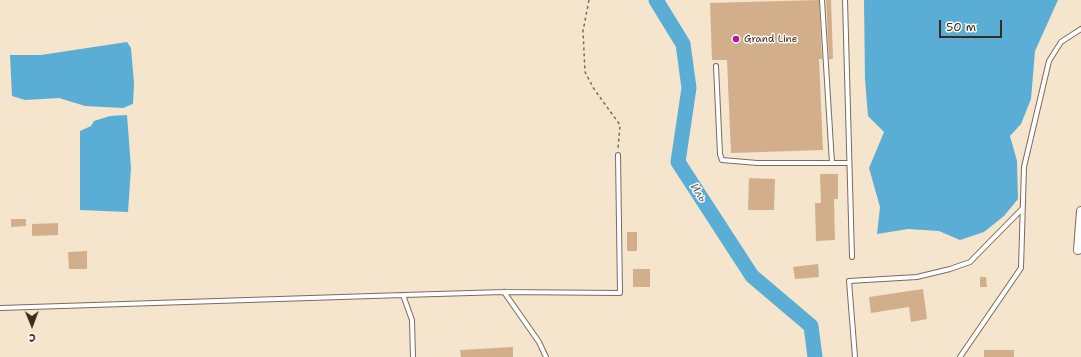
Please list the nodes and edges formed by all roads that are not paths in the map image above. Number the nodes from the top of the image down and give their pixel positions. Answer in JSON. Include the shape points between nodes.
{"nodes":[{"id":1,"x":822,"y":0,"type":"edge"},
{"id":2,"x":845,"y":0,"type":"edge"},
{"id":3,"x":1081,"y":29,"type":"edge"},
{"id":4,"x":716,"y":66,"type":"dead end"},
{"id":5,"x":618,"y":155,"type":"road end"},
{"id":6,"x":832,"y":163,"type":"junction"},
{"id":7,"x":848,"y":163,"type":"junction"},
{"id":8,"x":1023,"y":209,"type":"junction"},
{"id":9,"x":1081,"y":211,"type":"edge"},
{"id":10,"x":1078,"y":250,"type":"dead end"},
{"id":11,"x":852,"y":257,"type":"dead end"},
{"id":12,"x":504,"y":292,"type":"junction"},
{"id":13,"x":403,"y":295,"type":"junction"},
{"id":14,"x":0,"y":308,"type":"edge"},
{"id":15,"x":413,"y":357,"type":"edge"},
{"id":16,"x":546,"y":357,"type":"edge"},
{"id":17,"x":855,"y":357,"type":"edge"},
{"id":18,"x":960,"y":357,"type":"edge"}],
"edges":[{"from":1,"to":6,"type":"lane"},
{"from":2,"to":7,"type":"lane"},
{"from":3,"to":8,"type":"lane","via":[[1061,42],[1049,61],[1024,166]]},
{"from":4,"to":6,"type":"lane","via":[[722,160],[757,164]]},
{"from":5,"to":12,"type":"lane","via":[[620,293]]},
{"from":6,"to":7,"type":"lane"},
{"from":7,"to":11,"type":"lane"},
{"from":8,"to":17,"type":"lane","via":[[970,262],[917,277],[849,280]]},
{"from":8,"to":18,"type":"lane","via":[[1021,268]]},
{"from":9,"to":10,"type":"street"},
{"from":12,"to":13,"type":"lane"},
{"from":12,"to":16,"type":"lane","via":[[539,342]]},
{"from":13,"to":14,"type":"lane"},
{"from":13,"to":15,"type":"lane","via":[[412,320]]}]}
